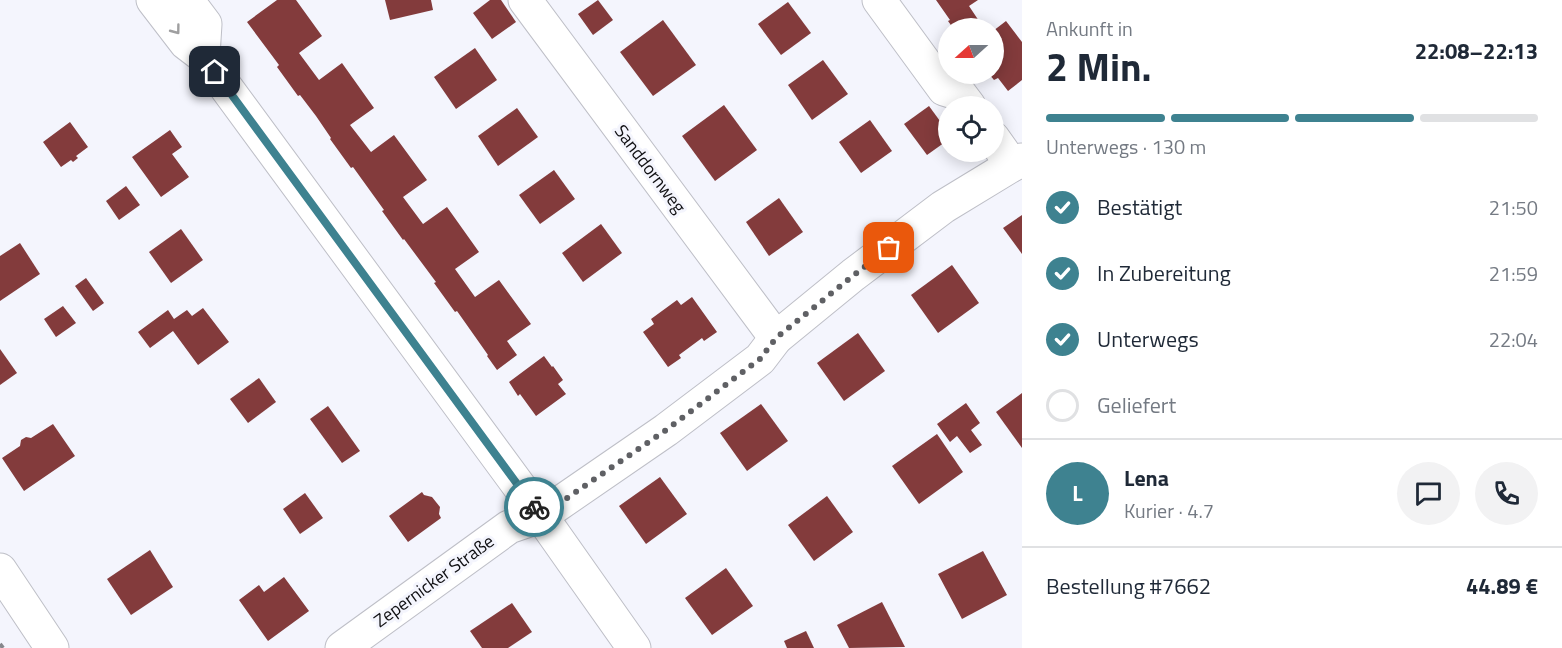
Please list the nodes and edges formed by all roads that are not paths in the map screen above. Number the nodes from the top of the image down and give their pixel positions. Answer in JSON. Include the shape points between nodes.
{"nodes":[{"id":1,"x":153,"y":0,"type":"edge"},
{"id":2,"x":187,"y":0,"type":"edge"},
{"id":3,"x":525,"y":0,"type":"edge"},
{"id":4,"x":879,"y":0,"type":"edge"},
{"id":5,"x":203,"y":56,"type":"junction"},
{"id":6,"x":962,"y":96,"type":"edge"},
{"id":7,"x":1004,"y":149,"type":"edge"},
{"id":8,"x":1017,"y":162,"type":"edge"},
{"id":9,"x":776,"y":338,"type":"junction"},
{"id":10,"x":541,"y":516,"type":"junction"},
{"id":11,"x":0,"y":570,"type":"edge"},
{"id":12,"x":52,"y":648,"type":"edge"},
{"id":13,"x":342,"y":648,"type":"edge"},
{"id":14,"x":634,"y":648,"type":"edge"}],
"edges":[{"from":1,"to":5,"type":"street","one_way":true,"via":[[186,42]]},
{"from":2,"to":5,"type":"street","via":[[205,24]]},
{"from":3,"to":9,"type":"street","name":"Sanddornweg"},
{"from":4,"to":6,"type":"street","via":[[944,89]]},
{"from":5,"to":10,"type":"street"},
{"from":7,"to":8,"type":"street"},
{"from":8,"to":9,"type":"street","name":"Zepernicker Straße","via":[[943,207]]},
{"from":9,"to":10,"type":"street","name":"Zepernicker Straße","via":[[760,359],[685,416]]},
{"from":10,"to":13,"type":"street","name":"Zepernicker Straße","via":[[509,527]]},
{"from":10,"to":14,"type":"street"},
{"from":11,"to":12,"type":"street"}]}
